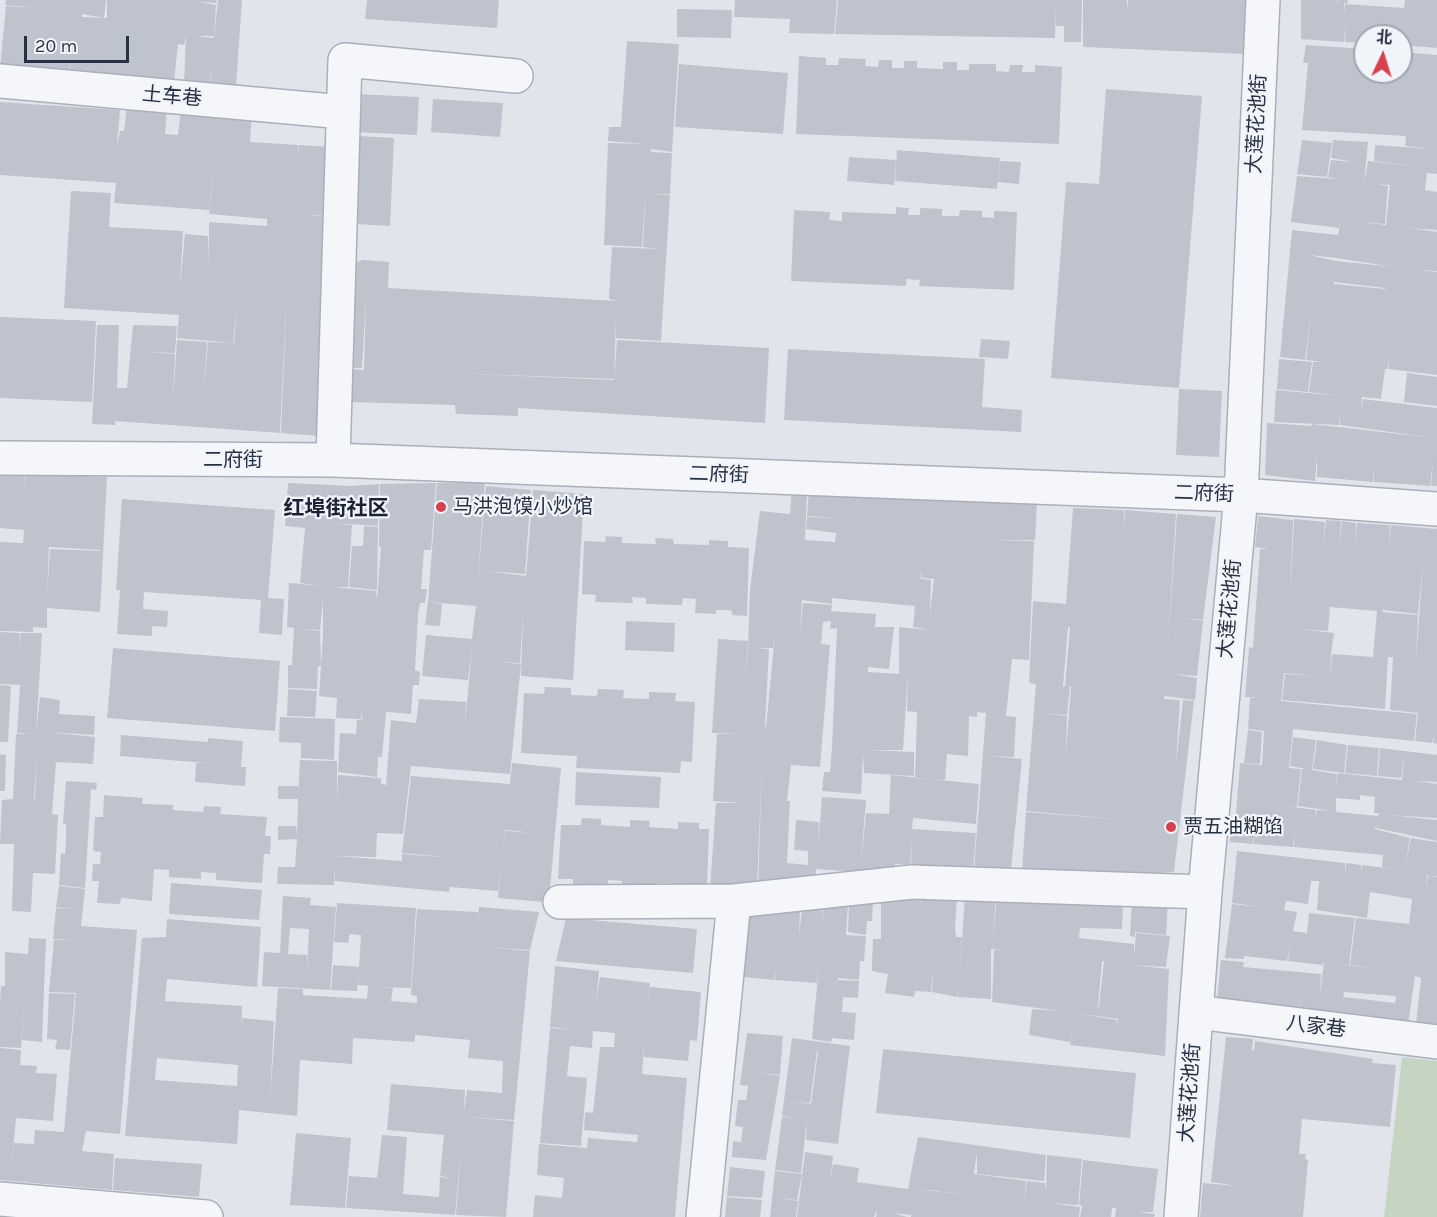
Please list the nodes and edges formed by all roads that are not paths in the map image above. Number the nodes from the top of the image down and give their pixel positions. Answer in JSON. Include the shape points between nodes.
{"nodes":[{"id":1,"x":1263,"y":0,"type":"edge"},
{"id":2,"x":516,"y":76,"type":"dead end"},
{"id":3,"x":0,"y":81,"type":"edge"},
{"id":4,"x":344,"y":112,"type":"junction"},
{"id":5,"x":0,"y":458,"type":"edge"},
{"id":6,"x":333,"y":460,"type":"junction"},
{"id":7,"x":1241,"y":495,"type":"junction"},
{"id":8,"x":1437,"y":509,"type":"edge"},
{"id":9,"x":1205,"y":892,"type":"junction"},
{"id":10,"x":734,"y":901,"type":"junction"},
{"id":11,"x":560,"y":902,"type":"dead end"},
{"id":12,"x":1196,"y":1012,"type":"junction"},
{"id":13,"x":1437,"y":1042,"type":"edge"},
{"id":14,"x":0,"y":1200,"type":"edge"},
{"id":15,"x":94,"y":1213,"type":"edge"},
{"id":16,"x":206,"y":1217,"type":"edge"},
{"id":17,"x":703,"y":1217,"type":"edge"},
{"id":18,"x":1181,"y":1217,"type":"edge"}],
"edges":[{"from":1,"to":7,"type":"street","name":"大莲花池街"},
{"from":2,"to":4,"type":"street","via":[[345,60]]},
{"from":3,"to":4,"type":"street","name":"土车巷"},
{"from":4,"to":6,"type":"street"},
{"from":5,"to":6,"type":"street","name":"二府街"},
{"from":6,"to":7,"type":"street","name":"二府街"},
{"from":7,"to":8,"type":"street","name":"二府街"},
{"from":7,"to":9,"type":"street","name":"大莲花池街"},
{"from":9,"to":10,"type":"street","via":[[912,882]]},
{"from":9,"to":12,"type":"street","name":"大莲花池街"},
{"from":10,"to":11,"type":"street"},
{"from":10,"to":17,"type":"street"},
{"from":12,"to":13,"type":"street","name":"八家巷"},
{"from":12,"to":18,"type":"street","name":"大莲花池街"},
{"from":14,"to":15,"type":"street"},
{"from":15,"to":16,"type":"street"}]}
